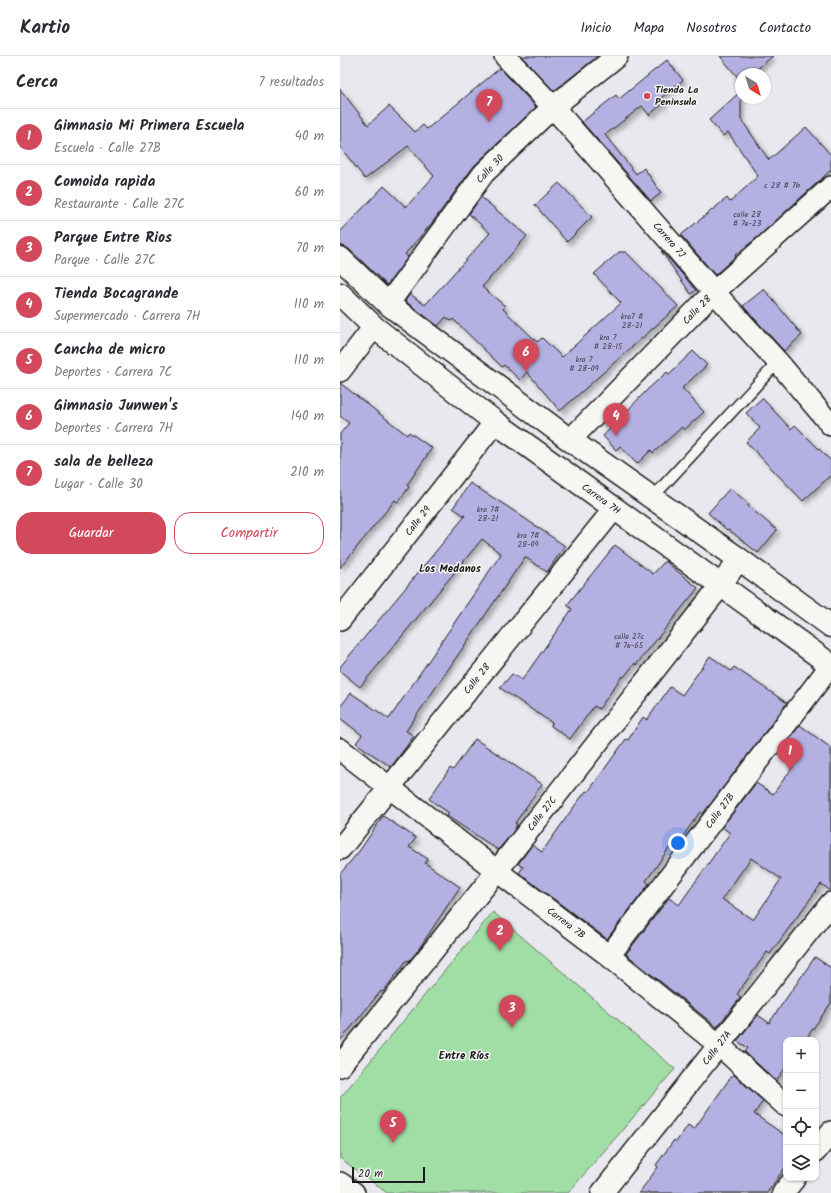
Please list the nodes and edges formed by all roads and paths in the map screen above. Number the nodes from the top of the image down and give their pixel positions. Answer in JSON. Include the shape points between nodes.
{"nodes":[{"id":1,"x":505,"y":56,"type":"edge"},
{"id":2,"x":617,"y":56,"type":"edge"},
{"id":3,"x":553,"y":107,"type":"junction"},
{"id":4,"x":831,"y":187,"type":"edge"},
{"id":5,"x":340,"y":258,"type":"edge"},
{"id":6,"x":714,"y":292,"type":"junction"},
{"id":7,"x":340,"y":294,"type":"edge"},
{"id":8,"x":388,"y":304,"type":"junction"},
{"id":9,"x":374,"y":327,"type":"junction"},
{"id":10,"x":778,"y":362,"type":"junction"},
{"id":11,"x":340,"y":371,"type":"edge"},
{"id":12,"x":495,"y":422,"type":"junction"},
{"id":13,"x":831,"y":425,"type":"edge"},
{"id":14,"x":570,"y":440,"type":"junction"},
{"id":15,"x":652,"y":498,"type":"junction"},
{"id":16,"x":614,"y":509,"type":"junction"},
{"id":17,"x":740,"y":559,"type":"junction"},
{"id":18,"x":721,"y":585,"type":"junction"},
{"id":19,"x":340,"y":620,"type":"edge"},
{"id":20,"x":831,"y":626,"type":"edge"},
{"id":21,"x":831,"y":665,"type":"edge"},
{"id":22,"x":340,"y":749,"type":"edge"},
{"id":23,"x":390,"y":788,"type":"junction"},
{"id":24,"x":340,"y":849,"type":"edge"},
{"id":25,"x":497,"y":871,"type":"junction"},
{"id":26,"x":831,"y":903,"type":"edge"},
{"id":27,"x":610,"y":956,"type":"junction"},
{"id":28,"x":719,"y":1044,"type":"junction"},
{"id":29,"x":340,"y":1066,"type":"edge"},
{"id":30,"x":783,"y":1103,"type":"edge"},
{"id":31,"x":793,"y":1181,"type":"edge"},
{"id":32,"x":340,"y":1183,"type":"edge"},
{"id":33,"x":354,"y":1193,"type":"edge"},
{"id":34,"x":602,"y":1193,"type":"edge"},
{"id":35,"x":783,"y":1193,"type":"edge"}],
"edges":[{"from":1,"to":3,"type":"street","name":"Carrera 7J"},
{"from":2,"to":3,"type":"street","name":"Calle 30"},
{"from":3,"to":6,"type":"street","name":"Carrera 7J"},
{"from":3,"to":8,"type":"street","name":"Calle 30","via":[[484,173]]},
{"from":4,"to":6,"type":"street","name":"Calle 28"},
{"from":5,"to":8,"type":"street"},
{"from":6,"to":10,"type":"street","name":"Carrera 7J"},
{"from":6,"to":14,"type":"street","name":"Calle 28"},
{"from":7,"to":9,"type":"street","name":"Carrera 7H"},
{"from":8,"to":14,"type":"street"},
{"from":9,"to":11,"type":"street"},
{"from":9,"to":12,"type":"street","name":"Carrera 7H"},
{"from":10,"to":13,"type":"street","name":"Carrera 7J"},
{"from":10,"to":15,"type":"lane"},
{"from":12,"to":16,"type":"street","name":"Carrera 7H"},
{"from":12,"to":19,"type":"street","name":"Calle 29"},
{"from":14,"to":15,"type":"street"},
{"from":15,"to":17,"type":"street"},
{"from":16,"to":18,"type":"street","name":"Carrera 7H"},
{"from":16,"to":23,"type":"street","name":"Calle 28"},
{"from":17,"to":18,"type":"street","name":"Calle 27C"},
{"from":17,"to":20,"type":"street"},
{"from":18,"to":21,"type":"street","name":"Carrera 7H"},
{"from":18,"to":25,"type":"street","name":"Calle 27C"},
{"from":21,"to":27,"type":"street","name":"Calle 27B"},
{"from":22,"to":23,"type":"street","name":"Carrera 7B"},
{"from":23,"to":24,"type":"street","name":"Calle 28"},
{"from":23,"to":25,"type":"street","name":"Carrera 7B"},
{"from":25,"to":27,"type":"street","name":"Carrera 7B"},
{"from":25,"to":29,"type":"street","name":"Calle 27C"},
{"from":26,"to":28,"type":"street","name":"Calle 27A"},
{"from":27,"to":28,"type":"street","name":"Carrera 7B"},
{"from":28,"to":30,"type":"street","name":"Carrera 7B"},
{"from":28,"to":34,"type":"street","name":"Calle 27A"},
{"from":31,"to":35,"type":"street"},
{"from":32,"to":33,"type":"street"}]}
